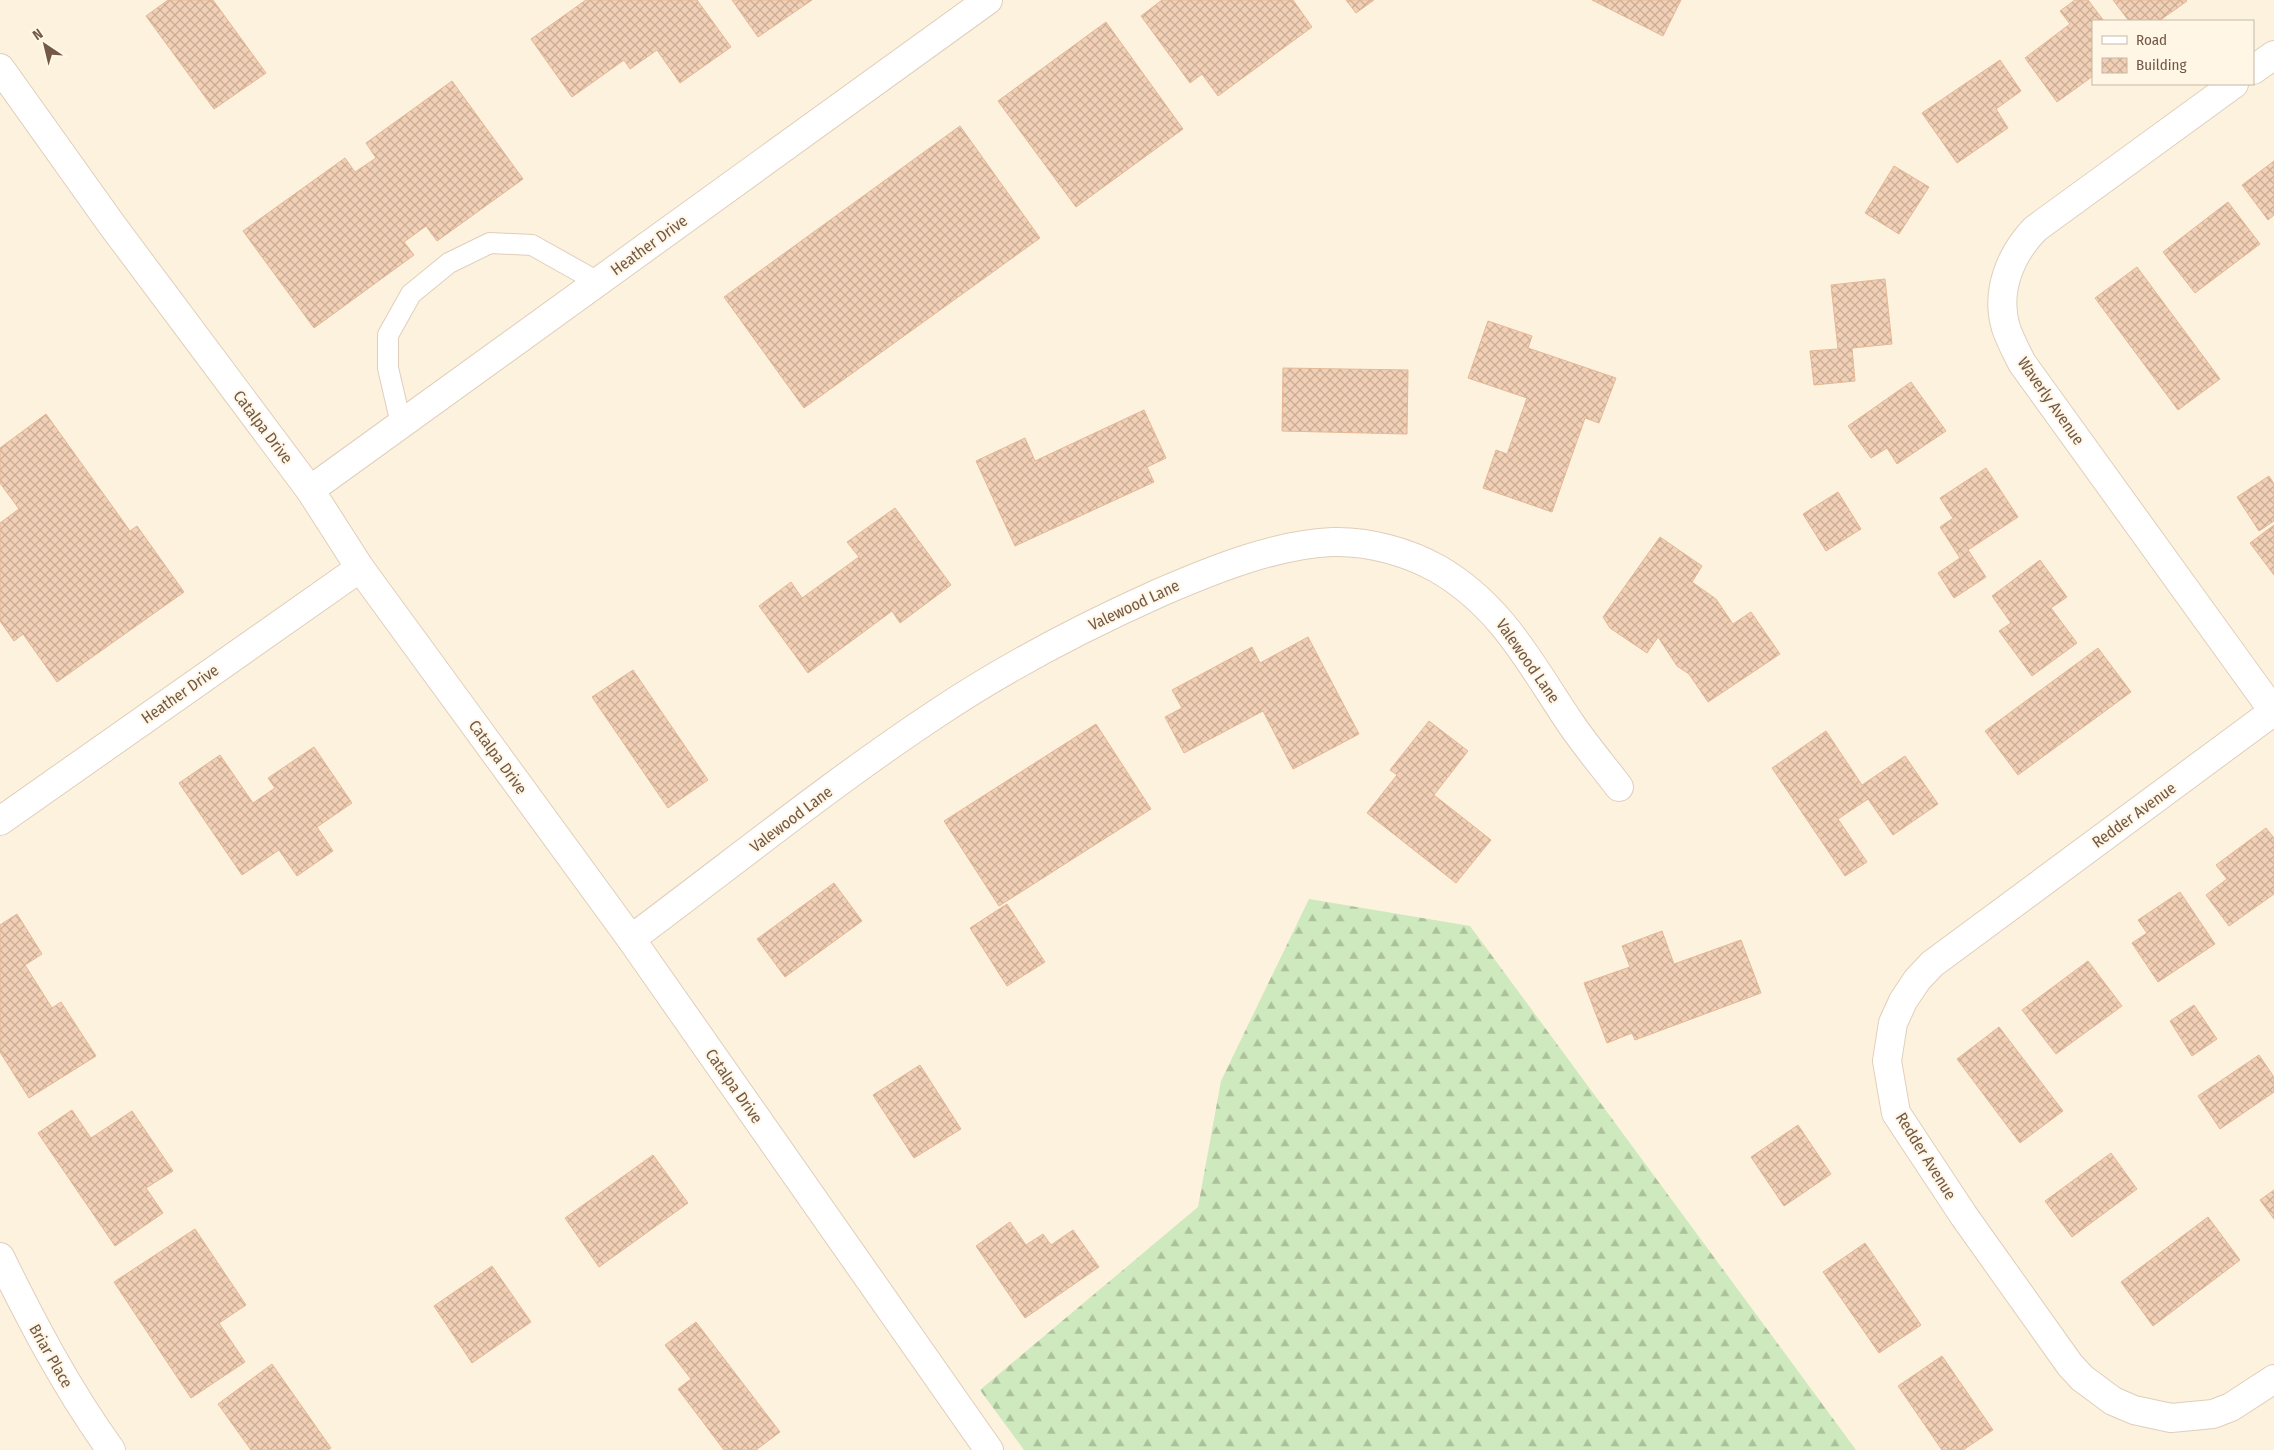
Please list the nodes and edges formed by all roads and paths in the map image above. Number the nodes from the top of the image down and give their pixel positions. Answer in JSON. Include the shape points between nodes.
{"nodes":[{"id":1,"x":988,"y":0,"type":"edge"},
{"id":2,"x":2274,"y":54,"type":"edge"},
{"id":3,"x":0,"y":68,"type":"edge"},
{"id":4,"x":2254,"y":69,"type":"edge"},
{"id":5,"x":2233,"y":85,"type":"edge"},
{"id":6,"x":598,"y":282,"type":"junction"},
{"id":7,"x":401,"y":424,"type":"junction"},
{"id":8,"x":310,"y":490,"type":"junction"},
{"id":9,"x":360,"y":568,"type":"junction"},
{"id":10,"x":2274,"y":711,"type":"edge"},
{"id":11,"x":1619,"y":786,"type":"dead end"},
{"id":12,"x":0,"y":821,"type":"edge"},
{"id":13,"x":631,"y":939,"type":"junction"},
{"id":14,"x":0,"y":1257,"type":"edge"},
{"id":15,"x":2274,"y":1379,"type":"edge"},
{"id":16,"x":111,"y":1450,"type":"edge"},
{"id":17,"x":989,"y":1450,"type":"edge"}],
"edges":[{"from":1,"to":6,"type":"street","name":"Heather Drive"},
{"from":2,"to":4,"type":"street"},
{"from":3,"to":8,"type":"street","name":"Catalpa Drive","via":[[112,225]]},
{"from":5,"to":10,"type":"street","name":"Waverly Avenue","via":[[2034,229],[2021,244],[2003,284],[2002,308],[2006,328],[2022,363]]},
{"from":6,"to":7,"type":"street","name":"Heather Drive"},
{"from":6,"to":7,"type":"lane","via":[[532,245],[490,243],[449,264],[411,294],[388,335],[388,368]]},
{"from":7,"to":8,"type":"street","name":"Heather Drive"},
{"from":8,"to":9,"type":"street","name":"Catalpa Drive"},
{"from":9,"to":12,"type":"street","name":"Heather Drive"},
{"from":9,"to":13,"type":"street","name":"Catalpa Drive"},
{"from":10,"to":15,"type":"street","name":"Redder Avenue","via":[[1932,964],[1902,1001],[1886,1060],[1896,1113],[1964,1216],[2070,1365],[2090,1384],[2134,1410],[2171,1418],[2199,1417],[2231,1407]]},
{"from":11,"to":13,"type":"street","name":"Valewood Lane","via":[[1573,726],[1518,640],[1469,590],[1438,569],[1403,554],[1375,547],[1334,542],[1296,547],[1245,560],[1183,583],[1109,615],[1038,652],[940,711],[804,808]]},
{"from":13,"to":17,"type":"street","name":"Catalpa Drive"},
{"from":14,"to":16,"type":"street","name":"Briar Place","via":[[36,1332],[83,1411]]}]}
